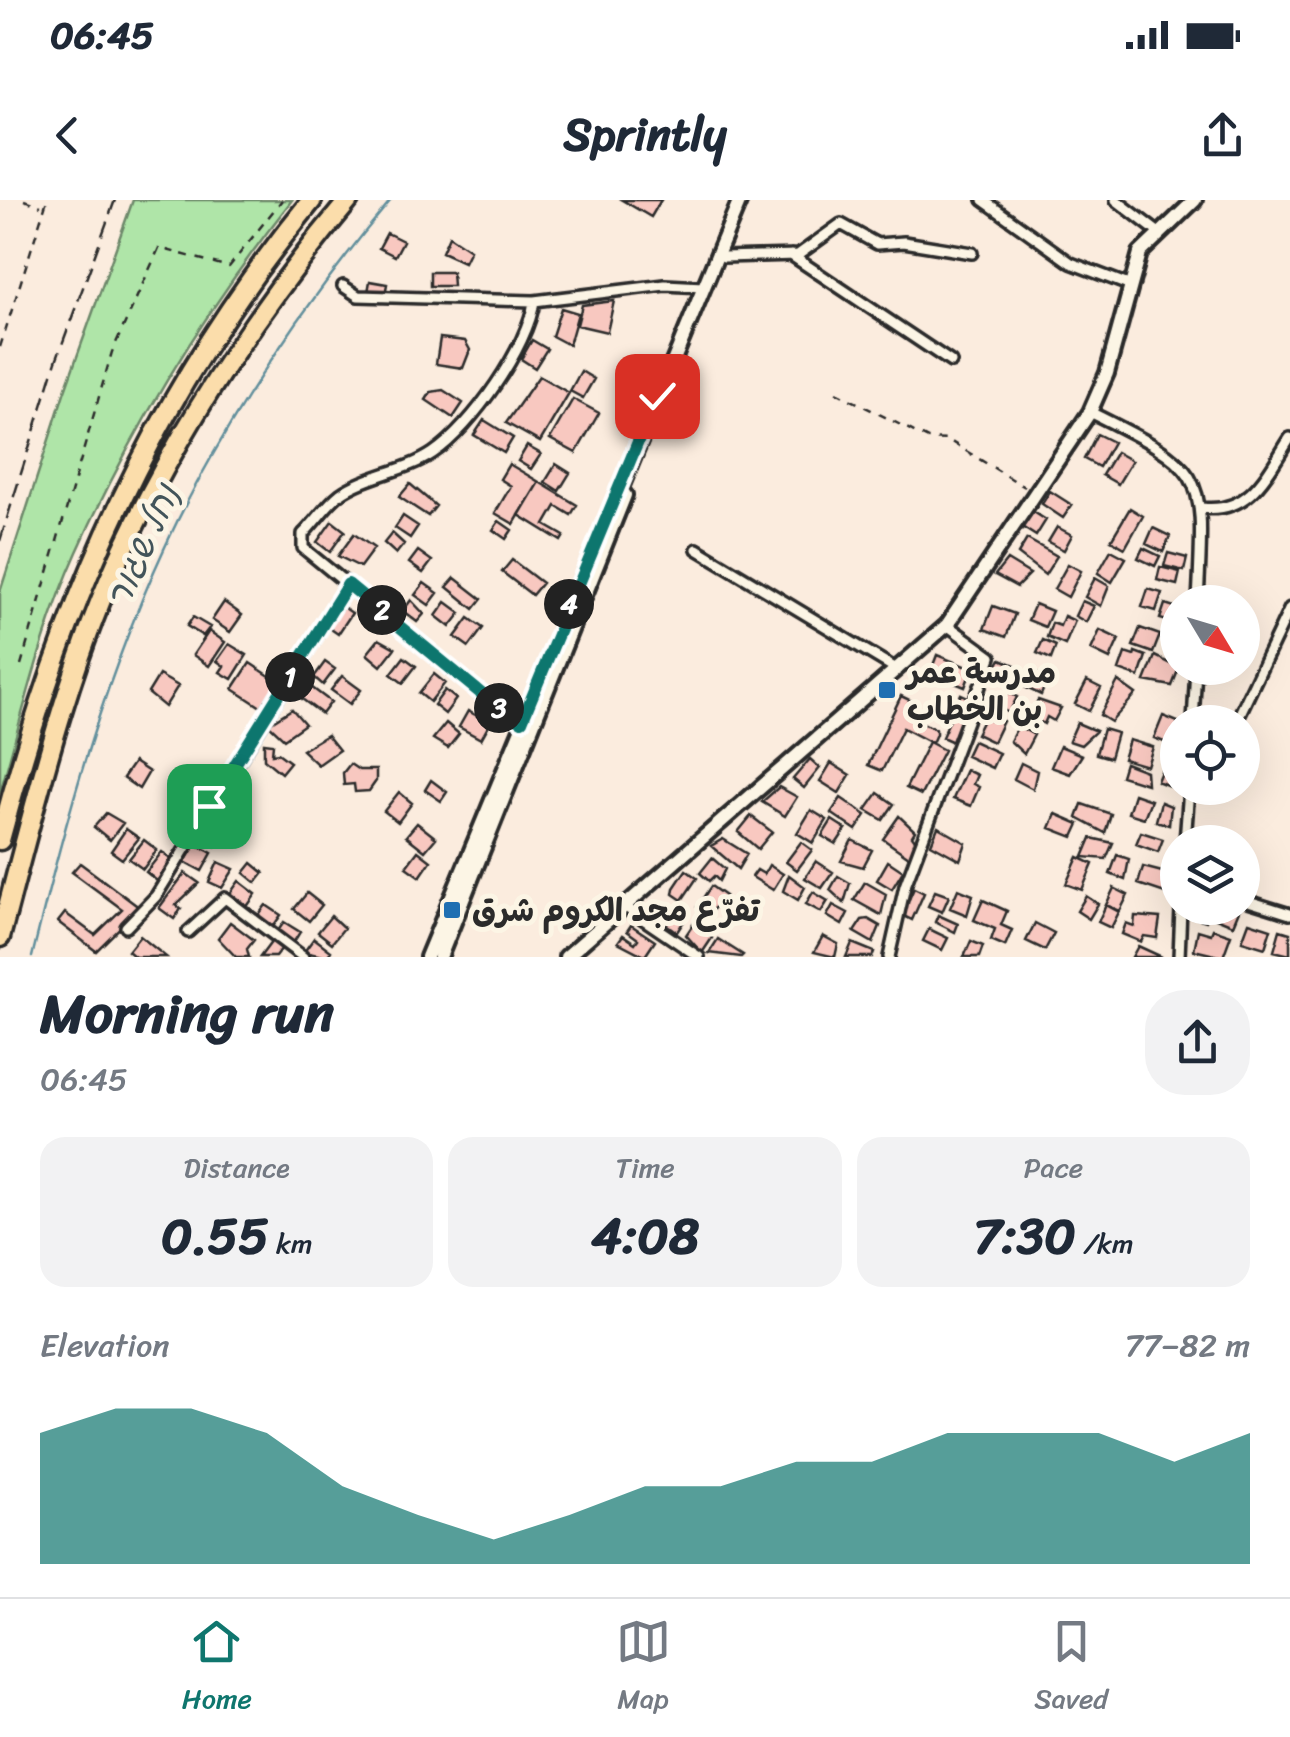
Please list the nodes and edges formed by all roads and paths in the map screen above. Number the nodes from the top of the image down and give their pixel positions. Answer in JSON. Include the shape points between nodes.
{"nodes":[{"id":1,"x":24,"y":200,"type":"edge"},
{"id":2,"x":47,"y":200,"type":"edge"},
{"id":3,"x":282,"y":200,"type":"edge"},
{"id":4,"x":312,"y":200,"type":"edge"},
{"id":5,"x":349,"y":200,"type":"edge"},
{"id":6,"x":740,"y":200,"type":"edge"},
{"id":7,"x":748,"y":200,"type":"edge"},
{"id":8,"x":983,"y":200,"type":"edge"},
{"id":9,"x":1116,"y":200,"type":"edge"},
{"id":10,"x":1195,"y":200,"type":"edge"},
{"id":11,"x":44,"y":207,"type":"junction"},
{"id":12,"x":1159,"y":232,"type":"junction"},
{"id":13,"x":972,"y":253,"type":"dead end"},
{"id":14,"x":791,"y":256,"type":"junction"},
{"id":15,"x":724,"y":257,"type":"junction"},
{"id":16,"x":342,"y":286,"type":"dead end"},
{"id":17,"x":1131,"y":286,"type":"junction"},
{"id":18,"x":703,"y":288,"type":"junction"},
{"id":19,"x":534,"y":301,"type":"junction"},
{"id":20,"x":1,"y":343,"type":"edge"},
{"id":21,"x":952,"y":362,"type":"dead end"},
{"id":22,"x":836,"y":392,"type":"dead end"},
{"id":23,"x":1090,"y":412,"type":"junction"},
{"id":24,"x":1290,"y":438,"type":"edge"},
{"id":25,"x":1035,"y":493,"type":"junction"},
{"id":26,"x":1202,"y":508,"type":"junction"},
{"id":27,"x":697,"y":549,"type":"dead end"},
{"id":28,"x":348,"y":584,"type":"junction"},
{"id":29,"x":1199,"y":585,"type":"edge"},
{"id":30,"x":1290,"y":608,"type":"edge"},
{"id":31,"x":947,"y":625,"type":"junction"},
{"id":32,"x":21,"y":664,"type":"dead end"},
{"id":33,"x":898,"y":670,"type":"junction"},
{"id":34,"x":1244,"y":705,"type":"edge"},
{"id":35,"x":522,"y":721,"type":"junction"},
{"id":36,"x":0,"y":840,"type":"edge"},
{"id":37,"x":1260,"y":905,"type":"edge"},
{"id":38,"x":624,"y":906,"type":"junction"},
{"id":39,"x":1290,"y":914,"type":"edge"},
{"id":40,"x":1181,"y":925,"type":"edge"},
{"id":41,"x":126,"y":927,"type":"dead end"},
{"id":42,"x":188,"y":932,"type":"dead end"},
{"id":43,"x":0,"y":937,"type":"edge"},
{"id":44,"x":303,"y":957,"type":"edge"},
{"id":45,"x":427,"y":957,"type":"edge"},
{"id":46,"x":440,"y":957,"type":"edge"},
{"id":47,"x":566,"y":957,"type":"edge"},
{"id":48,"x":699,"y":957,"type":"edge"},
{"id":49,"x":889,"y":957,"type":"edge"},
{"id":50,"x":1178,"y":957,"type":"edge"}],
"edges":[{"from":1,"to":11,"type":"path"},
{"from":2,"to":11,"type":"path"},
{"from":3,"to":32,"type":"path","via":[[229,267],[160,248],[112,352]]},
{"from":4,"to":36,"type":"highway","via":[[224,318],[120,494],[28,732]]},
{"from":5,"to":43,"type":"highway","via":[[246,331],[199,404],[124,547],[53,738]]},
{"from":6,"to":18,"type":"street"},
{"from":7,"to":15,"type":"street"},
{"from":8,"to":17,"type":"street","via":[[1071,263]]},
{"from":9,"to":12,"type":"street"},
{"from":10,"to":12,"type":"street"},
{"from":11,"to":20,"type":"path"},
{"from":12,"to":17,"type":"street","via":[[1140,253]]},
{"from":13,"to":14,"type":"street","via":[[877,244],[841,224]]},
{"from":14,"to":15,"type":"street"},
{"from":14,"to":21,"type":"street"},
{"from":15,"to":46,"type":"street"},
{"from":16,"to":19,"type":"street","via":[[358,296]]},
{"from":17,"to":23,"type":"street"},
{"from":18,"to":19,"type":"street","via":[[664,285]]},
{"from":18,"to":35,"type":"street"},
{"from":19,"to":28,"type":"street","via":[[532,324],[511,358],[445,443],[340,494],[303,534],[303,548]]},
{"from":22,"to":25,"type":"path","via":[[928,438],[948,440]]},
{"from":23,"to":25,"type":"street"},
{"from":23,"to":26,"type":"street","via":[[1189,470]]},
{"from":24,"to":26,"type":"street","via":[[1252,496],[1223,510]]},
{"from":25,"to":31,"type":"street"},
{"from":26,"to":29,"type":"street"},
{"from":27,"to":33,"type":"street"},
{"from":28,"to":35,"type":"street"},
{"from":28,"to":41,"type":"street","via":[[156,896]]},
{"from":30,"to":34,"type":"street"},
{"from":31,"to":33,"type":"street"},
{"from":31,"to":49,"type":"street","via":[[991,657],[905,886]]},
{"from":33,"to":38,"type":"street"},
{"from":35,"to":45,"type":"street"},
{"from":37,"to":39,"type":"street"},
{"from":38,"to":47,"type":"street"},
{"from":38,"to":48,"type":"street"},
{"from":40,"to":50,"type":"street"},
{"from":42,"to":44,"type":"street","via":[[225,898]]}]}
